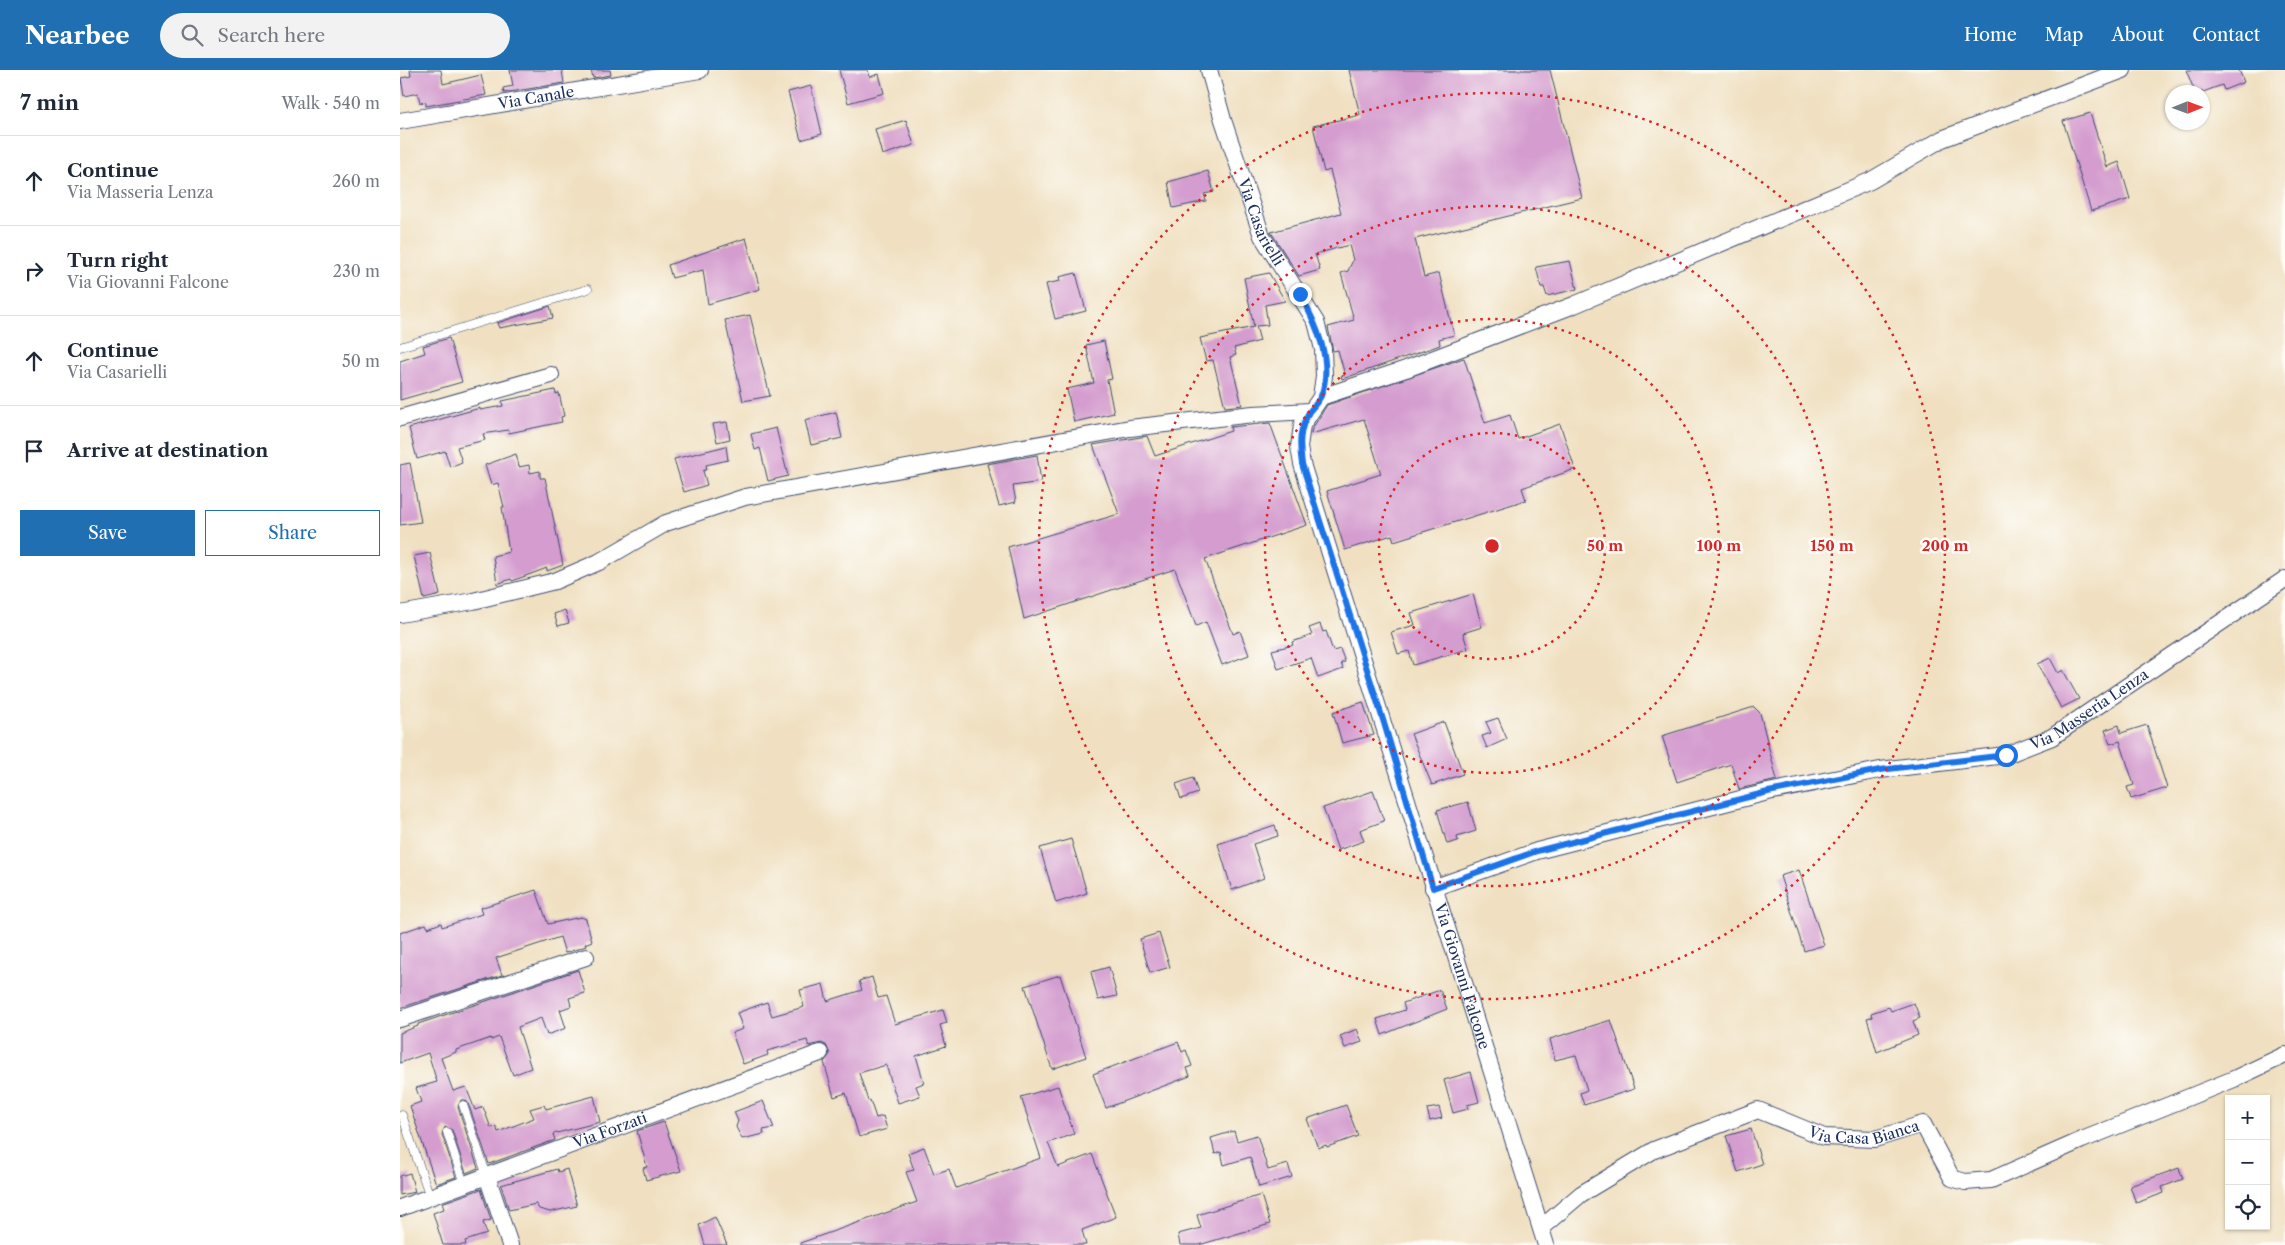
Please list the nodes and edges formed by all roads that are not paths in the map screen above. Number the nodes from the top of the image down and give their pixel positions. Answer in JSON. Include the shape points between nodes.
{"nodes":[{"id":1,"x":700,"y":70,"type":"edge"},
{"id":2,"x":1210,"y":70,"type":"edge"},
{"id":3,"x":2123,"y":70,"type":"edge"},
{"id":4,"x":400,"y":121,"type":"edge"},
{"id":5,"x":588,"y":290,"type":"dead end"},
{"id":6,"x":400,"y":347,"type":"edge"},
{"id":7,"x":551,"y":375,"type":"dead end"},
{"id":8,"x":1320,"y":397,"type":"junction"},
{"id":9,"x":1310,"y":411,"type":"junction"},
{"id":10,"x":400,"y":418,"type":"edge"},
{"id":11,"x":2285,"y":579,"type":"edge"},
{"id":12,"x":400,"y":614,"type":"edge"},
{"id":13,"x":1433,"y":888,"type":"junction"},
{"id":14,"x":586,"y":957,"type":"dead end"},
{"id":15,"x":400,"y":1019,"type":"edge"},
{"id":16,"x":820,"y":1053,"type":"dead end"},
{"id":17,"x":2285,"y":1055,"type":"edge"},
{"id":18,"x":463,"y":1105,"type":"dead end"},
{"id":19,"x":402,"y":1115,"type":"dead end"},
{"id":20,"x":447,"y":1132,"type":"dead end"},
{"id":21,"x":487,"y":1176,"type":"junction"},
{"id":22,"x":464,"y":1185,"type":"junction"},
{"id":23,"x":430,"y":1197,"type":"junction"},
{"id":24,"x":400,"y":1208,"type":"edge"},
{"id":25,"x":1542,"y":1228,"type":"junction"},
{"id":26,"x":510,"y":1245,"type":"edge"},
{"id":27,"x":1546,"y":1245,"type":"edge"}],
"edges":[{"from":1,"to":4,"type":"street","name":"Via Canale"},
{"from":2,"to":8,"type":"street","name":"Via Casarielli","via":[[1262,236],[1316,322],[1323,349],[1324,376]]},
{"from":3,"to":8,"type":"street","via":[[1942,140],[1870,181],[1574,305],[1406,369]]},
{"from":5,"to":6,"type":"lane"},
{"from":7,"to":10,"type":"street"},
{"from":8,"to":9,"type":"street","name":"Via Giovanni Falcone"},
{"from":9,"to":12,"type":"street","via":[[1130,428],[745,497],[666,523],[599,562],[555,581]]},
{"from":9,"to":13,"type":"street","name":"Via Giovanni Falcone","via":[[1302,425],[1299,447],[1302,464]]},
{"from":11,"to":13,"type":"street","name":"Via Masseria Lenza","via":[[2052,737],[2006,755],[1880,770],[1768,792],[1537,851]]},
{"from":13,"to":25,"type":"street","name":"Via Giovanni Falcone"},
{"from":14,"to":15,"type":"street"},
{"from":16,"to":21,"type":"street","name":"Via Forzati"},
{"from":17,"to":25,"type":"street","name":"Via Casa Bianca","via":[[1992,1180],[1983,1181],[1965,1182],[1952,1178],[1923,1124],[1875,1139],[1824,1137],[1758,1110],[1654,1150],[1581,1194]]},
{"from":18,"to":21,"type":"lane"},
{"from":19,"to":23,"type":"lane"},
{"from":20,"to":22,"type":"lane"},
{"from":21,"to":22,"type":"street","name":"Via Forzati"},
{"from":21,"to":26,"type":"street"},
{"from":22,"to":23,"type":"street","name":"Via Forzati"},
{"from":23,"to":24,"type":"street","name":"Via Forzati"},
{"from":25,"to":27,"type":"street","name":"Via Giovanni Falcone"}]}
